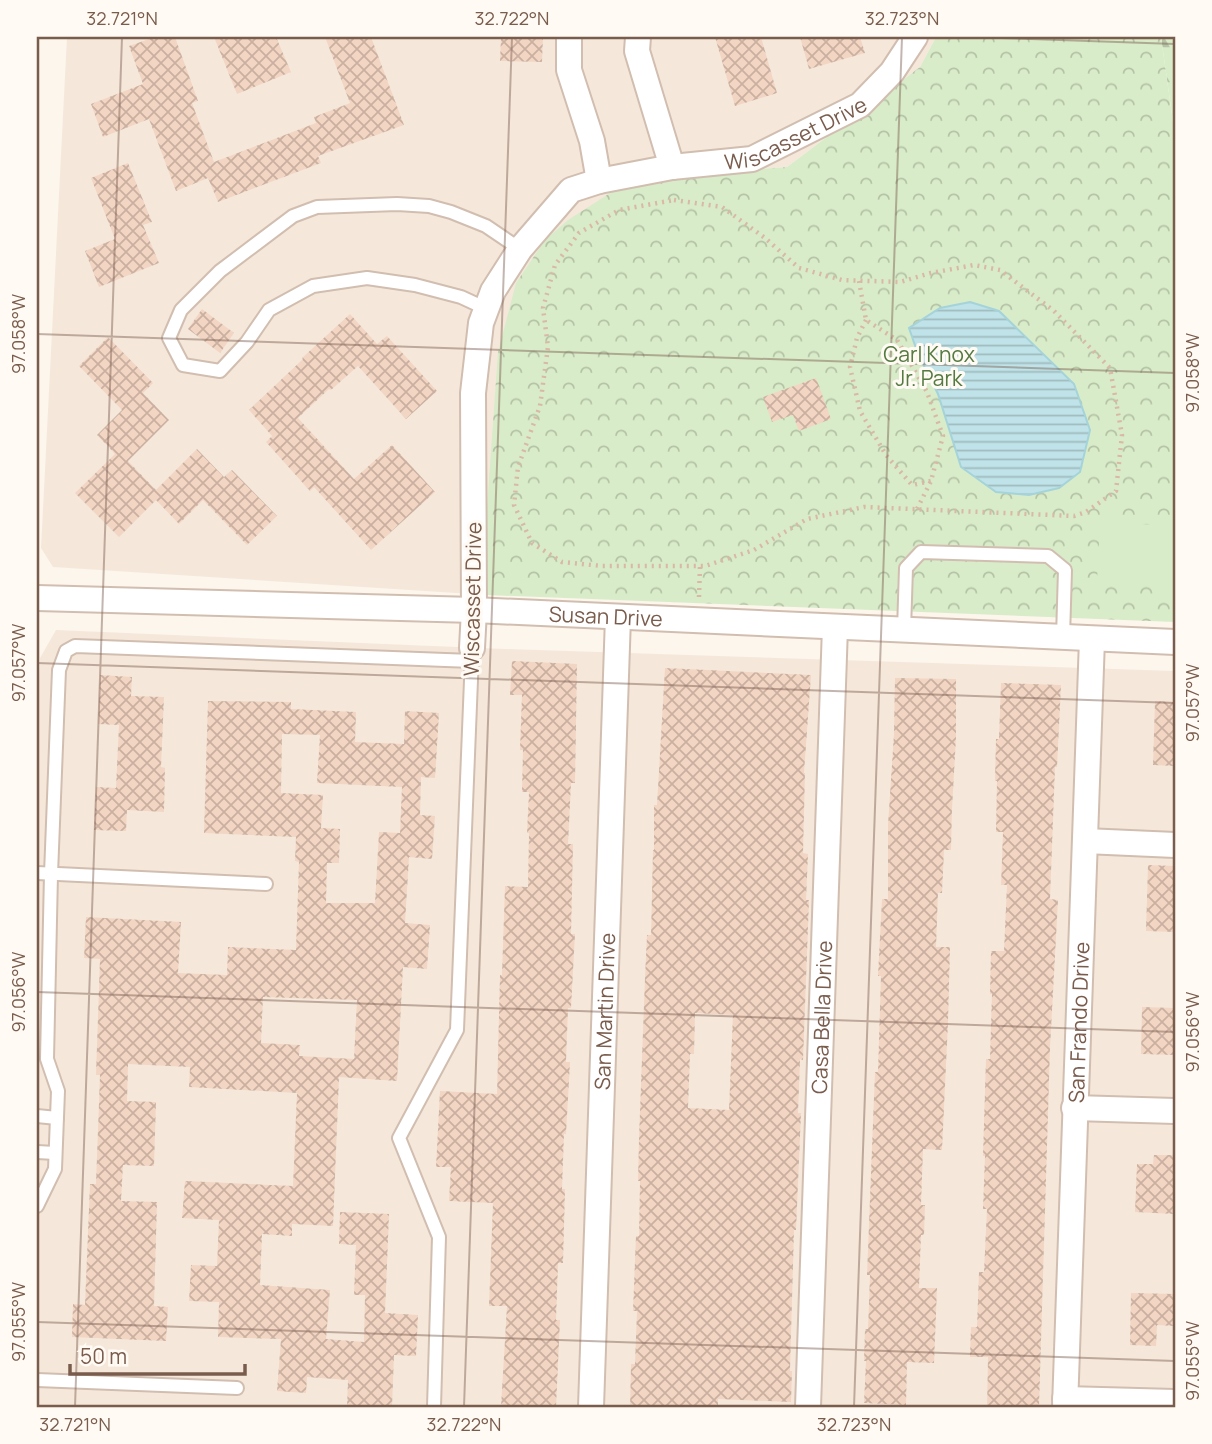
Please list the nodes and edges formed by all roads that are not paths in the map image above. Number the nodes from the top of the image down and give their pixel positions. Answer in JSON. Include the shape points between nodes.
{"nodes":[{"id":1,"x":569,"y":37,"type":"edge"},
{"id":2,"x":638,"y":37,"type":"edge"},
{"id":3,"x":915,"y":37,"type":"edge"},
{"id":4,"x":672,"y":167,"type":"junction"},
{"id":5,"x":599,"y":181,"type":"junction"},
{"id":6,"x":520,"y":249,"type":"junction"},
{"id":7,"x":486,"y":309,"type":"junction"},
{"id":8,"x":37,"y":598,"type":"edge"},
{"id":9,"x":474,"y":610,"type":"junction"},
{"id":10,"x":618,"y":617,"type":"junction"},
{"id":11,"x":835,"y":627,"type":"junction"},
{"id":12,"x":904,"y":630,"type":"junction"},
{"id":13,"x":1063,"y":637,"type":"junction"},
{"id":14,"x":1092,"y":639,"type":"junction"},
{"id":15,"x":1175,"y":642,"type":"edge"},
{"id":16,"x":472,"y":654,"type":"junction"},
{"id":17,"x":1085,"y":842,"type":"junction"},
{"id":18,"x":1175,"y":845,"type":"edge"},
{"id":19,"x":37,"y":873,"type":"edge"},
{"id":20,"x":51,"y":874,"type":"junction"},
{"id":21,"x":266,"y":884,"type":"dead end"},
{"id":22,"x":1074,"y":1108,"type":"junction"},
{"id":23,"x":1175,"y":1111,"type":"edge"},
{"id":24,"x":37,"y":1116,"type":"edge"},
{"id":25,"x":57,"y":1118,"type":"junction"},
{"id":26,"x":37,"y":1152,"type":"edge"},
{"id":27,"x":55,"y":1153,"type":"junction"},
{"id":28,"x":37,"y":1206,"type":"edge"},
{"id":29,"x":37,"y":1380,"type":"edge"},
{"id":30,"x":237,"y":1388,"type":"dead end"},
{"id":31,"x":1175,"y":1402,"type":"edge"},
{"id":32,"x":1065,"y":1403,"type":"edge"},
{"id":33,"x":434,"y":1407,"type":"edge"},
{"id":34,"x":591,"y":1407,"type":"edge"},
{"id":35,"x":808,"y":1407,"type":"edge"}],
"edges":[{"from":1,"to":5,"type":"street","via":[[569,69],[592,141]]},
{"from":2,"to":4,"type":"street","via":[[637,51]]},
{"from":3,"to":4,"type":"street","name":"Wiscasset Drive","via":[[860,105],[752,159]]},
{"from":4,"to":5,"type":"street","name":"Wiscasset Drive"},
{"from":5,"to":6,"type":"street","name":"Wiscasset Drive","via":[[570,190]]},
{"from":6,"to":7,"type":"street","name":"Wiscasset Drive"},
{"from":6,"to":7,"type":"lane","via":[[486,226],[429,206],[317,207],[293,216],[220,271],[181,310],[169,338],[183,365],[220,371],[269,310],[313,286],[367,278],[415,285]]},
{"from":7,"to":9,"type":"street","name":"Wiscasset Drive","via":[[473,393]]},
{"from":8,"to":9,"type":"street","name":"Susan Drive"},
{"from":9,"to":10,"type":"street","name":"Susan Drive"},
{"from":9,"to":16,"type":"street","name":"Wiscasset Drive"},
{"from":10,"to":11,"type":"street","name":"Susan Drive"},
{"from":10,"to":34,"type":"street","name":"San Martin Drive"},
{"from":11,"to":12,"type":"street","name":"Susan Drive"},
{"from":11,"to":35,"type":"street","name":"Casa Bella Drive"},
{"from":12,"to":13,"type":"street","name":"Susan Drive"},
{"from":12,"to":13,"type":"lane","via":[[906,568],[921,552],[1048,556],[1065,570]]},
{"from":13,"to":14,"type":"street","name":"Susan Drive"},
{"from":14,"to":15,"type":"street","name":"Susan Drive"},
{"from":14,"to":17,"type":"street","name":"San Frando Drive"},
{"from":16,"to":20,"type":"lane","via":[[75,646],[66,651],[59,670]]},
{"from":16,"to":33,"type":"lane","name":"Wiscasset Drive","via":[[457,1030],[399,1138],[439,1237]]},
{"from":17,"to":18,"type":"street"},
{"from":17,"to":22,"type":"street","name":"San Frando Drive"},
{"from":19,"to":20,"type":"lane"},
{"from":20,"to":21,"type":"lane"},
{"from":20,"to":25,"type":"lane","via":[[47,1059],[58,1091]]},
{"from":22,"to":23,"type":"street"},
{"from":22,"to":32,"type":"street","name":"San Frando Drive"},
{"from":24,"to":25,"type":"lane"},
{"from":25,"to":27,"type":"lane"},
{"from":26,"to":27,"type":"lane"},
{"from":27,"to":28,"type":"lane","via":[[55,1169]]},
{"from":29,"to":30,"type":"lane"},
{"from":31,"to":32,"type":"street"}]}
